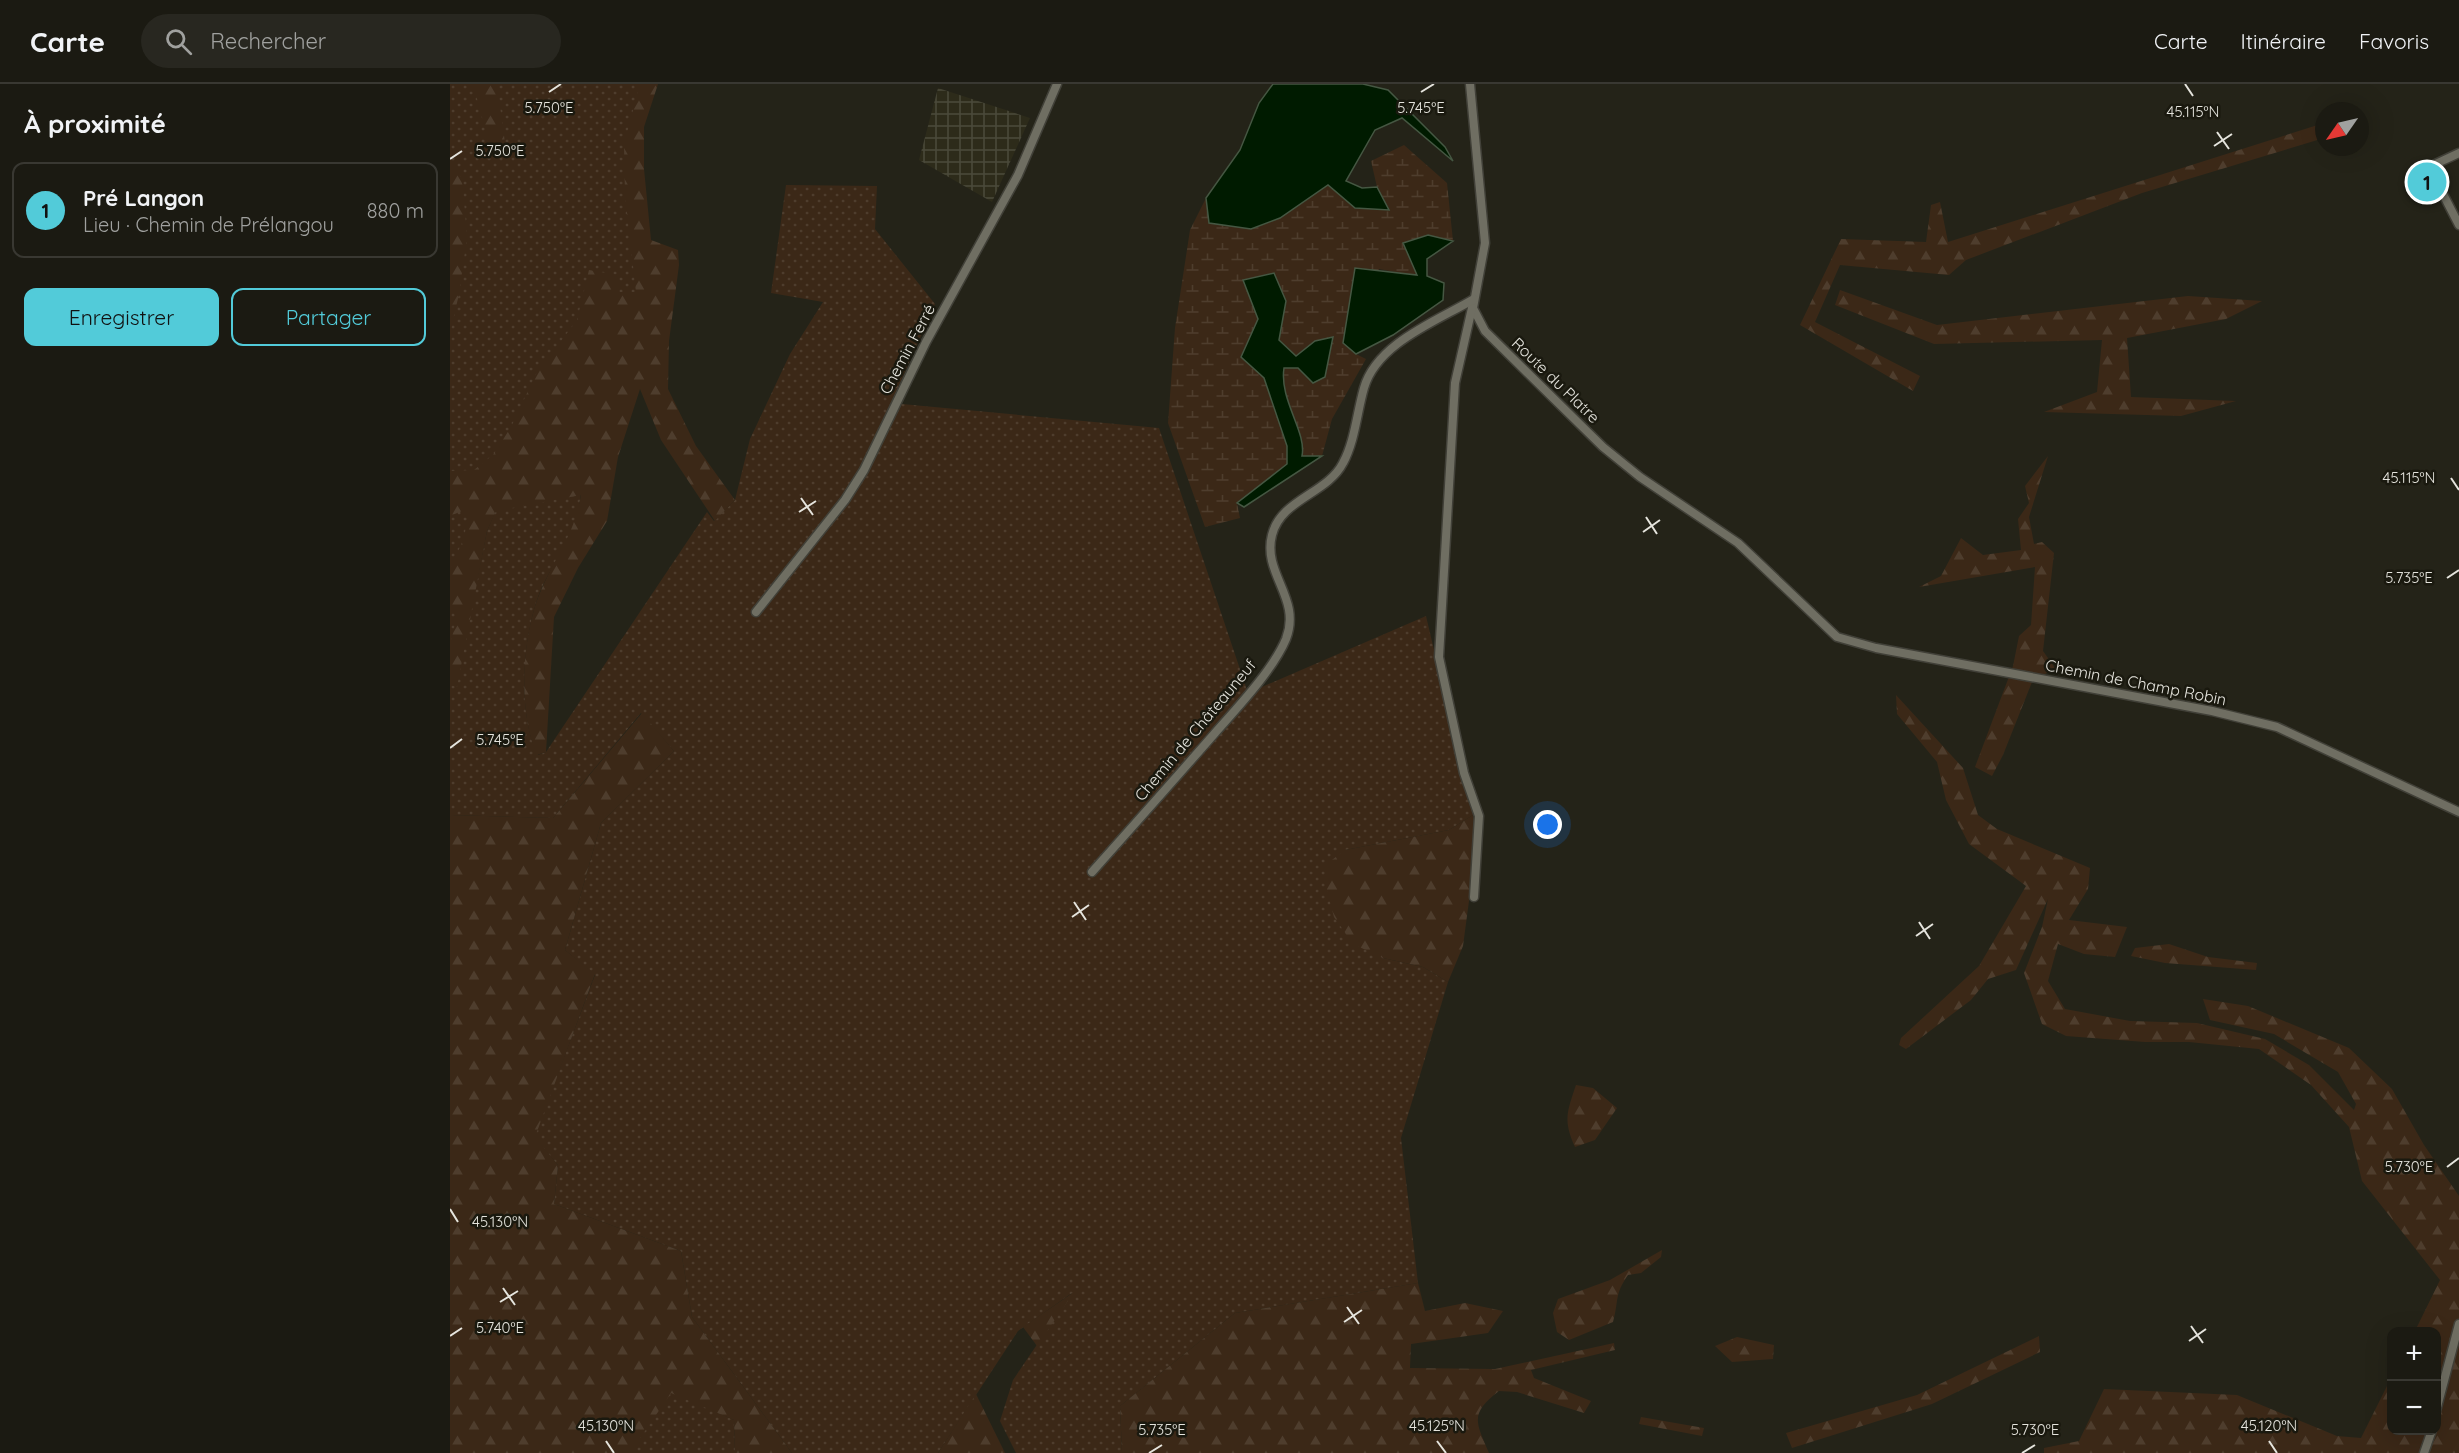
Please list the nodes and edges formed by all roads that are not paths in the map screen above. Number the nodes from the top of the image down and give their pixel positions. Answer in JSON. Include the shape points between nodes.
{"nodes":[{"id":1,"x":1057,"y":84,"type":"edge"},
{"id":2,"x":1470,"y":84,"type":"edge"},
{"id":3,"x":2459,"y":153,"type":"edge"},
{"id":4,"x":2429,"y":166,"type":"junction"},
{"id":5,"x":2418,"y":168,"type":"dead end"},
{"id":6,"x":2459,"y":225,"type":"edge"},
{"id":7,"x":1473,"y":303,"type":"junction"},
{"id":8,"x":1804,"y":607,"type":"joint"},
{"id":9,"x":756,"y":612,"type":"dead end"},
{"id":10,"x":2459,"y":812,"type":"edge"},
{"id":11,"x":1092,"y":872,"type":"dead end"},
{"id":12,"x":1474,"y":897,"type":"dead end"},
{"id":13,"x":2459,"y":1324,"type":"edge"},
{"id":14,"x":2441,"y":1392,"type":"edge"},
{"id":15,"x":2431,"y":1435,"type":"edge"},
{"id":16,"x":2424,"y":1453,"type":"edge"}],
"edges":[{"from":1,"to":9,"type":"street","name":"Chemin Ferré","via":[[1013,185],[926,342],[864,470],[845,500]]},
{"from":2,"to":7,"type":"street","via":[[1485,243]]},
{"from":3,"to":4,"type":"street"},
{"from":4,"to":5,"type":"street"},
{"from":4,"to":6,"type":"street"},
{"from":7,"to":8,"type":"street","name":"Route du Platre","via":[[1485,332],[1603,447],[1640,477],[1738,543]]},
{"from":7,"to":11,"type":"street","name":"Chemin de Châteauneuf","via":[[1407,338],[1381,359],[1364,385],[1343,463],[1326,482],[1288,508],[1276,523],[1271,554],[1290,605],[1291,620],[1285,641],[1242,702]]},
{"from":7,"to":12,"type":"street","via":[[1455,383],[1438,657],[1464,773],[1479,816]]},
{"from":8,"to":10,"type":"street","name":"Chemin de Champ Robin","via":[[1837,637],[1876,648],[2212,711],[2277,727]]},
{"from":13,"to":14,"type":"street"},
{"from":15,"to":16,"type":"street"}]}
